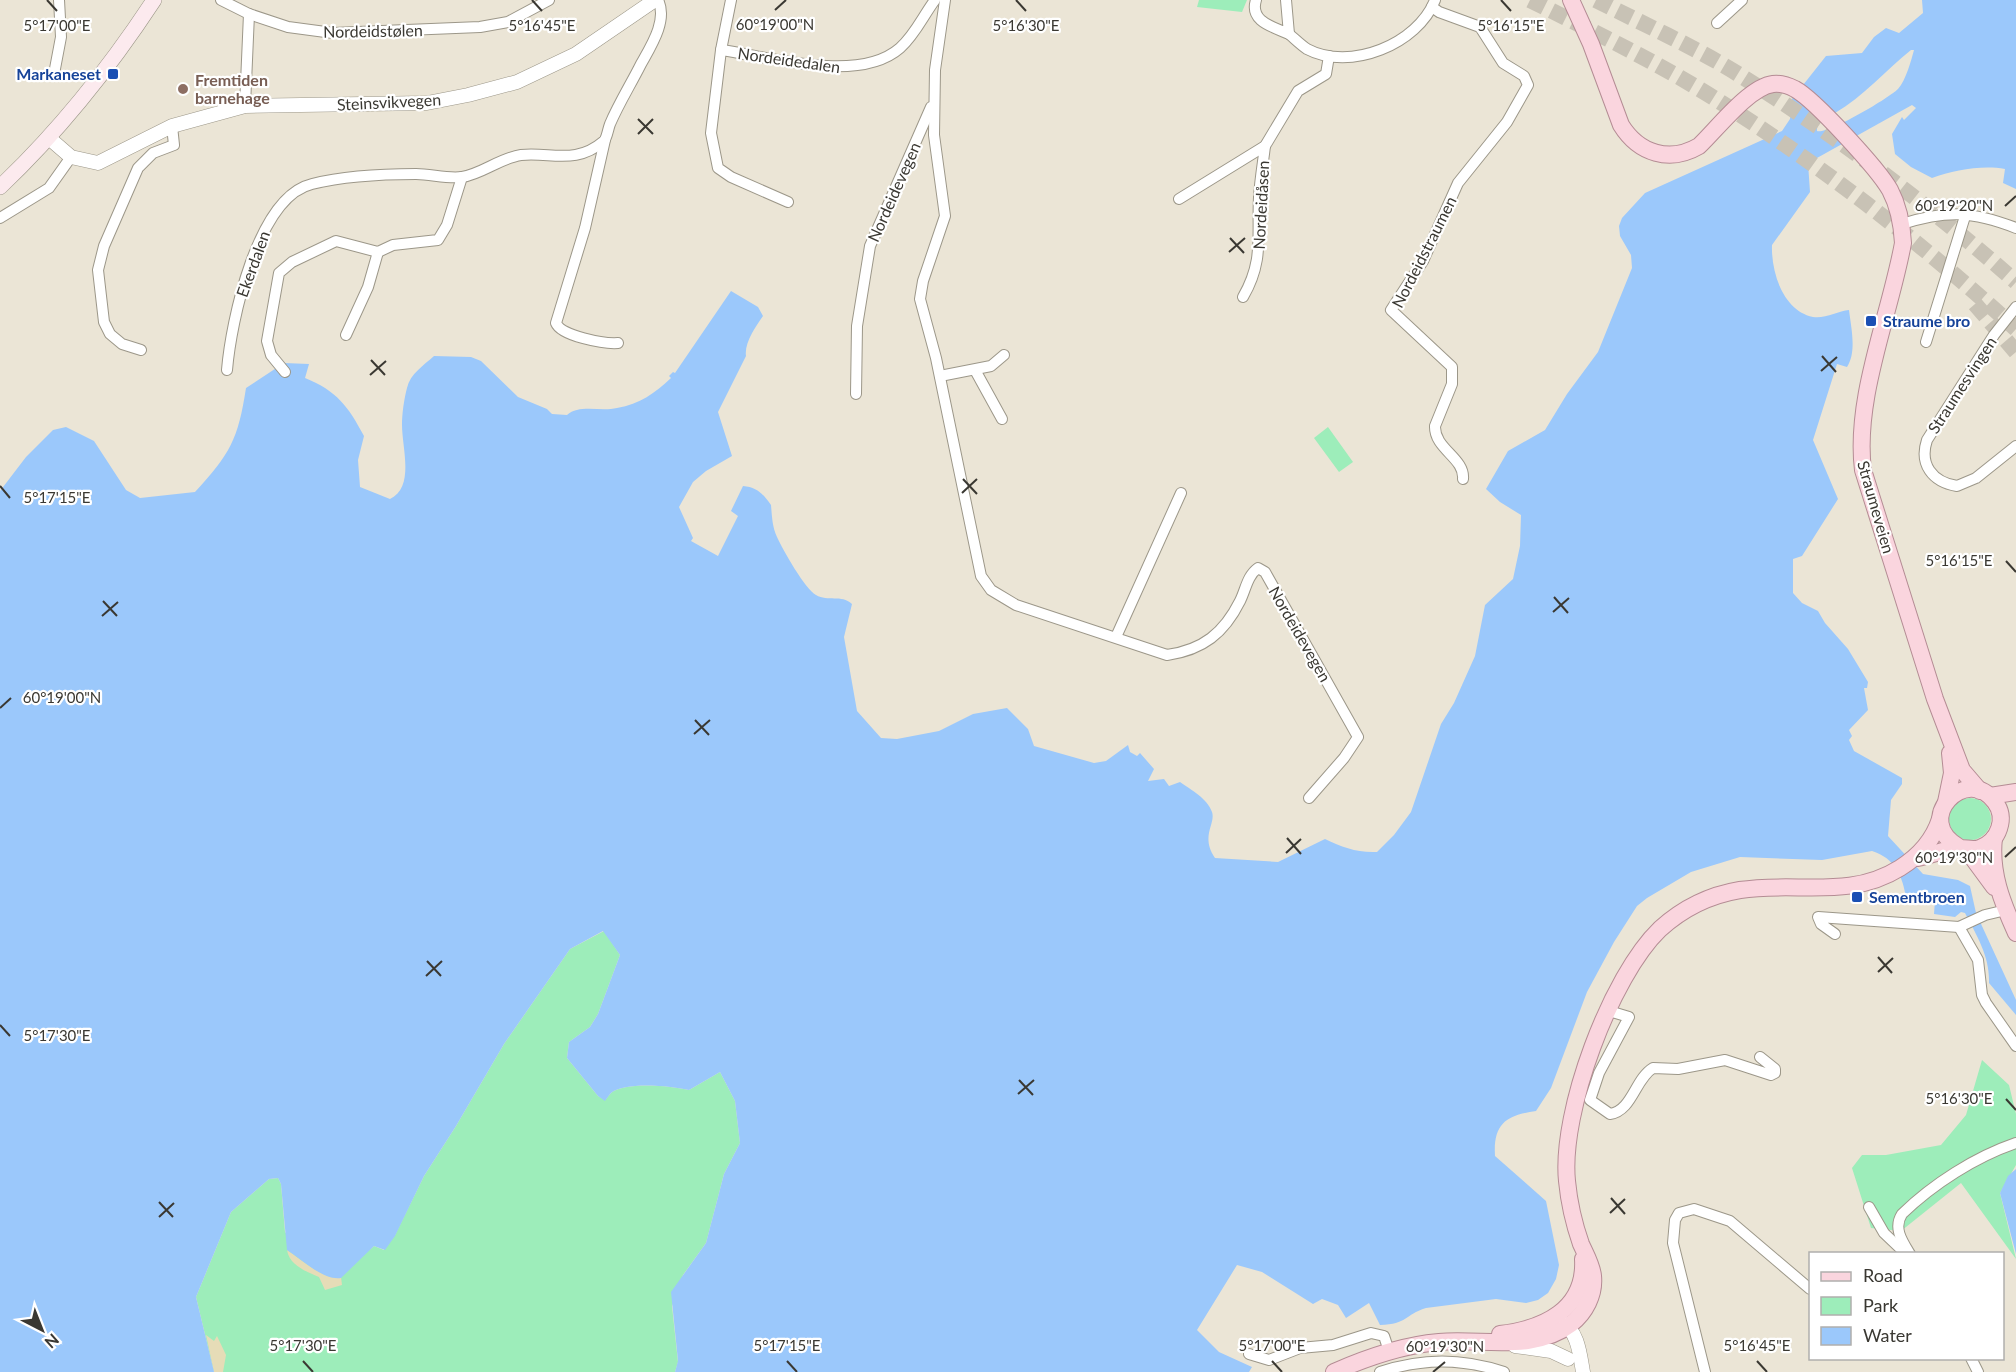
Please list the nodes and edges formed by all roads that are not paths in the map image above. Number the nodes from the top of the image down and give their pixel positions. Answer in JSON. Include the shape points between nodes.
{"nodes":[{"id":1,"x":59,"y":0,"type":"edge"},
{"id":2,"x":154,"y":0,"type":"edge"},
{"id":3,"x":221,"y":0,"type":"edge"},
{"id":4,"x":549,"y":0,"type":"edge"},
{"id":5,"x":657,"y":0,"type":"edge"},
{"id":6,"x":731,"y":0,"type":"edge"},
{"id":7,"x":935,"y":0,"type":"edge"},
{"id":8,"x":945,"y":0,"type":"edge"},
{"id":9,"x":1256,"y":0,"type":"edge"},
{"id":10,"x":1286,"y":0,"type":"edge"},
{"id":11,"x":1570,"y":0,"type":"edge"},
{"id":12,"x":1742,"y":0,"type":"edge"},
{"id":13,"x":1434,"y":3,"type":"edge"},
{"id":14,"x":249,"y":14,"type":"junction"},
{"id":15,"x":1718,"y":23,"type":"dead end"},
{"id":16,"x":1289,"y":34,"type":"junction"},
{"id":17,"x":721,"y":50,"type":"junction"},
{"id":18,"x":1329,"y":56,"type":"junction"},
{"id":19,"x":54,"y":74,"type":"dead end"},
{"id":20,"x":934,"y":101,"type":"junction"},
{"id":21,"x":245,"y":106,"type":"junction"},
{"id":22,"x":172,"y":126,"type":"junction"},
{"id":23,"x":49,"y":138,"type":"junction"},
{"id":24,"x":605,"y":140,"type":"junction"},
{"id":25,"x":1265,"y":146,"type":"junction"},
{"id":26,"x":71,"y":157,"type":"junction"},
{"id":27,"x":462,"y":177,"type":"junction"},
{"id":28,"x":0,"y":187,"type":"edge"},
{"id":29,"x":1179,"y":199,"type":"dead end"},
{"id":30,"x":788,"y":202,"type":"dead end"},
{"id":31,"x":1966,"y":213,"type":"junction"},
{"id":32,"x":0,"y":218,"type":"edge"},
{"id":33,"x":1902,"y":224,"type":"junction"},
{"id":34,"x":2016,"y":228,"type":"edge"},
{"id":35,"x":378,"y":252,"type":"junction"},
{"id":36,"x":1243,"y":297,"type":"dead end"},
{"id":37,"x":2016,"y":307,"type":"edge"},
{"id":38,"x":346,"y":335,"type":"dead end"},
{"id":39,"x":1926,"y":342,"type":"dead end"},
{"id":40,"x":618,"y":343,"type":"dead end"},
{"id":41,"x":141,"y":350,"type":"dead end"},
{"id":42,"x":1004,"y":355,"type":"dead end"},
{"id":43,"x":975,"y":369,"type":"junction"},
{"id":44,"x":227,"y":370,"type":"dead end"},
{"id":45,"x":285,"y":372,"type":"dead end"},
{"id":46,"x":940,"y":376,"type":"junction"},
{"id":47,"x":856,"y":394,"type":"dead end"},
{"id":48,"x":1002,"y":419,"type":"dead end"},
{"id":49,"x":2016,"y":446,"type":"edge"},
{"id":50,"x":1463,"y":479,"type":"dead end"},
{"id":51,"x":1181,"y":493,"type":"dead end"},
{"id":52,"x":1116,"y":637,"type":"junction"},
{"id":53,"x":1947,"y":728,"type":"junction"},
{"id":54,"x":2016,"y":792,"type":"edge"},
{"id":55,"x":1985,"y":793,"type":"junction"},
{"id":56,"x":1309,"y":798,"type":"dead end"},
{"id":57,"x":1946,"y":802,"type":"junction"},
{"id":58,"x":1940,"y":819,"type":"junction"},
{"id":59,"x":2016,"y":820,"type":"edge"},
{"id":60,"x":1997,"y":832,"type":"junction"},
{"id":61,"x":1962,"y":848,"type":"junction"},
{"id":62,"x":1917,"y":858,"type":"junction"},
{"id":63,"x":1999,"y":894,"type":"junction"},
{"id":64,"x":2006,"y":910,"type":"junction"},
{"id":65,"x":1969,"y":922,"type":"junction"},
{"id":66,"x":2016,"y":933,"type":"edge"},
{"id":67,"x":1835,"y":934,"type":"dead end"},
{"id":68,"x":1609,"y":1011,"type":"junction"},
{"id":69,"x":2016,"y":1046,"type":"edge"},
{"id":70,"x":1760,"y":1057,"type":"dead end"},
{"id":71,"x":2016,"y":1143,"type":"edge"},
{"id":72,"x":1869,"y":1207,"type":"dead end"},
{"id":73,"x":1903,"y":1252,"type":"edge"},
{"id":74,"x":1909,"y":1252,"type":"edge"},
{"id":75,"x":1809,"y":1288,"type":"edge"},
{"id":76,"x":1560,"y":1326,"type":"junction"},
{"id":77,"x":1454,"y":1341,"type":"junction"},
{"id":78,"x":1504,"y":1342,"type":"junction"},
{"id":79,"x":1389,"y":1351,"type":"junction"},
{"id":80,"x":1249,"y":1354,"type":"dead end"},
{"id":81,"x":1568,"y":1359,"type":"junction"},
{"id":82,"x":1334,"y":1372,"type":"edge"},
{"id":83,"x":1380,"y":1372,"type":"edge"},
{"id":84,"x":1504,"y":1372,"type":"edge"},
{"id":85,"x":1581,"y":1372,"type":"edge"},
{"id":86,"x":1706,"y":1372,"type":"edge"}],
"edges":[{"from":1,"to":19,"type":"street","via":[[61,38]]},
{"from":2,"to":23,"type":"main road"},
{"from":3,"to":14,"type":"street","name":"Nordeidstølen"},
{"from":4,"to":14,"type":"street","name":"Nordeidstølen","via":[[525,15],[496,25],[393,33],[313,32]]},
{"from":5,"to":21,"type":"street","name":"Steinsvikvegen","via":[[576,54],[517,82],[468,95],[427,103]]},
{"from":5,"to":24,"type":"street","via":[[661,11],[657,31]]},
{"from":6,"to":17,"type":"street","name":"Nordeidedalen"},
{"from":7,"to":17,"type":"street","name":"Nordeidedalen","via":[[902,47],[871,64],[834,67]]},
{"from":8,"to":20,"type":"street","name":"Nordeidevegen"},
{"from":9,"to":16,"type":"street","via":[[1254,10],[1259,20]]},
{"from":10,"to":16,"type":"street"},
{"from":11,"to":33,"type":"main road","name":"Straumeveien","via":[[1621,125],[1635,143],[1652,153],[1676,155],[1689,151],[1747,98],[1772,84],[1796,90],[1859,151],[1890,191]]},
{"from":12,"to":15,"type":"street"},
{"from":13,"to":18,"type":"street","via":[[1419,23],[1389,46],[1370,54]]},
{"from":13,"to":50,"type":"street","name":"Nordeidstraumen","via":[[1439,12],[1480,27],[1503,63],[1528,80],[1507,122],[1458,183],[1423,261],[1391,310],[1452,367],[1452,384],[1434,433],[1461,467]]},
{"from":14,"to":21,"type":"street"},
{"from":16,"to":18,"type":"street","via":[[1308,49]]},
{"from":17,"to":30,"type":"street","name":"Nordeidedalen","via":[[711,133],[718,168]]},
{"from":18,"to":25,"type":"street","name":"Nordeidåsen","via":[[1326,74],[1298,91]]},
{"from":20,"to":46,"type":"street","name":"Nordeidevegen","via":[[935,157],[945,216],[920,299]]},
{"from":20,"to":47,"type":"street","name":"Nordeidevegen","via":[[870,246],[857,326]]},
{"from":21,"to":22,"type":"street","name":"Steinsvikvegen"},
{"from":22,"to":26,"type":"street","name":"Steinsvikvegen","via":[[98,163]]},
{"from":22,"to":41,"type":"street","via":[[171,149],[153,153],[138,168],[104,246],[98,270],[104,322],[110,334],[122,344]]},
{"from":23,"to":26,"type":"street"},
{"from":23,"to":28,"type":"main road"},
{"from":24,"to":27,"type":"street","name":"Ekerdalen","via":[[573,156],[520,155]]},
{"from":24,"to":40,"type":"street","via":[[585,228],[556,323],[562,330],[596,342]]},
{"from":25,"to":29,"type":"street","name":"Nordeidåsen"},
{"from":25,"to":36,"type":"street","name":"Nordeidåsen","via":[[1258,261]]},
{"from":26,"to":32,"type":"street","via":[[49,188]]},
{"from":27,"to":35,"type":"street","via":[[447,225],[438,240],[393,245]]},
{"from":27,"to":44,"type":"street","name":"Ekerdalen","via":[[372,177],[311,184],[297,190],[275,213],[255,250],[232,326]]},
{"from":31,"to":33,"type":"street","via":[[1934,214]]},
{"from":31,"to":34,"type":"street"},
{"from":31,"to":39,"type":"street"},
{"from":33,"to":53,"type":"main road","name":"Straumeveien","via":[[1900,260],[1864,407],[1860,448],[1871,499]]},
{"from":35,"to":38,"type":"street","via":[[368,287]]},
{"from":35,"to":45,"type":"street","name":"Ekerdalen","via":[[336,241],[292,262],[279,273],[267,341],[271,355]]},
{"from":37,"to":49,"type":"street","name":"Straumesvingen","via":[[1989,343],[1923,451],[1938,480],[1957,486],[1976,478]]},
{"from":42,"to":43,"type":"street","via":[[995,364]]},
{"from":43,"to":46,"type":"street"},
{"from":43,"to":48,"type":"street"},
{"from":46,"to":52,"type":"street","name":"Nordeidevegen","via":[[981,576],[991,590],[1016,605]]},
{"from":51,"to":52,"type":"street"},
{"from":52,"to":56,"type":"street","name":"Nordeidevegen","via":[[1167,655],[1186,652],[1221,631],[1251,573],[1258,568],[1265,572],[1358,737]]},
{"from":53,"to":55,"type":"main road","name":"Straumeveien","via":[[1962,770]]},
{"from":53,"to":57,"type":"main road","name":"Straumeveien","via":[[1952,773]]},
{"from":54,"to":55,"type":"main road"},
{"from":55,"to":57,"type":"main road","via":[[1961,790]]},
{"from":55,"to":60,"type":"main road","via":[[1998,807]]},
{"from":57,"to":58,"type":"main road"},
{"from":58,"to":61,"type":"main road","via":[[1948,839]]},
{"from":58,"to":62,"type":"main road"},
{"from":59,"to":60,"type":"main road"},
{"from":60,"to":61,"type":"main road","via":[[1982,847]]},
{"from":60,"to":63,"type":"main road","via":[[1994,858]]},
{"from":61,"to":62,"type":"main road"},
{"from":61,"to":63,"type":"main road"},
{"from":62,"to":68,"type":"main road","via":[[1879,880],[1847,888],[1746,889],[1692,906],[1642,949]]},
{"from":63,"to":64,"type":"main road"},
{"from":64,"to":65,"type":"street"},
{"from":64,"to":66,"type":"main road"},
{"from":65,"to":67,"type":"street","via":[[1818,918]]},
{"from":65,"to":69,"type":"street","via":[[1986,1003]]},
{"from":68,"to":70,"type":"street","via":[[1629,1017],[1603,1064],[1590,1100],[1606,1113],[1615,1114],[1642,1077],[1659,1067],[1678,1069],[1725,1060],[1775,1073]]},
{"from":68,"to":76,"type":"main road","via":[[1575,1096],[1568,1125],[1567,1179],[1583,1263],[1579,1289]]},
{"from":71,"to":74,"type":"street","via":[[1955,1174],[1902,1214],[1898,1232]]},
{"from":72,"to":73,"type":"street","via":[[1884,1233]]},
{"from":75,"to":86,"type":"street","via":[[1730,1221],[1694,1209],[1679,1213],[1673,1243]]},
{"from":76,"to":77,"type":"main road"},
{"from":76,"to":78,"type":"main road","via":[[1526,1341]]},
{"from":76,"to":81,"type":"street"},
{"from":76,"to":85,"type":"street","via":[[1574,1335]]},
{"from":77,"to":78,"type":"main road"},
{"from":77,"to":79,"type":"main road"},
{"from":78,"to":81,"type":"street","via":[[1551,1351]]},
{"from":79,"to":80,"type":"street","via":[[1384,1336],[1373,1333],[1333,1345],[1300,1348],[1269,1360]]},
{"from":79,"to":82,"type":"main road"},
{"from":81,"to":85,"type":"street"},
{"from":83,"to":84,"type":"street","via":[[1404,1364],[1449,1360]]}]}
